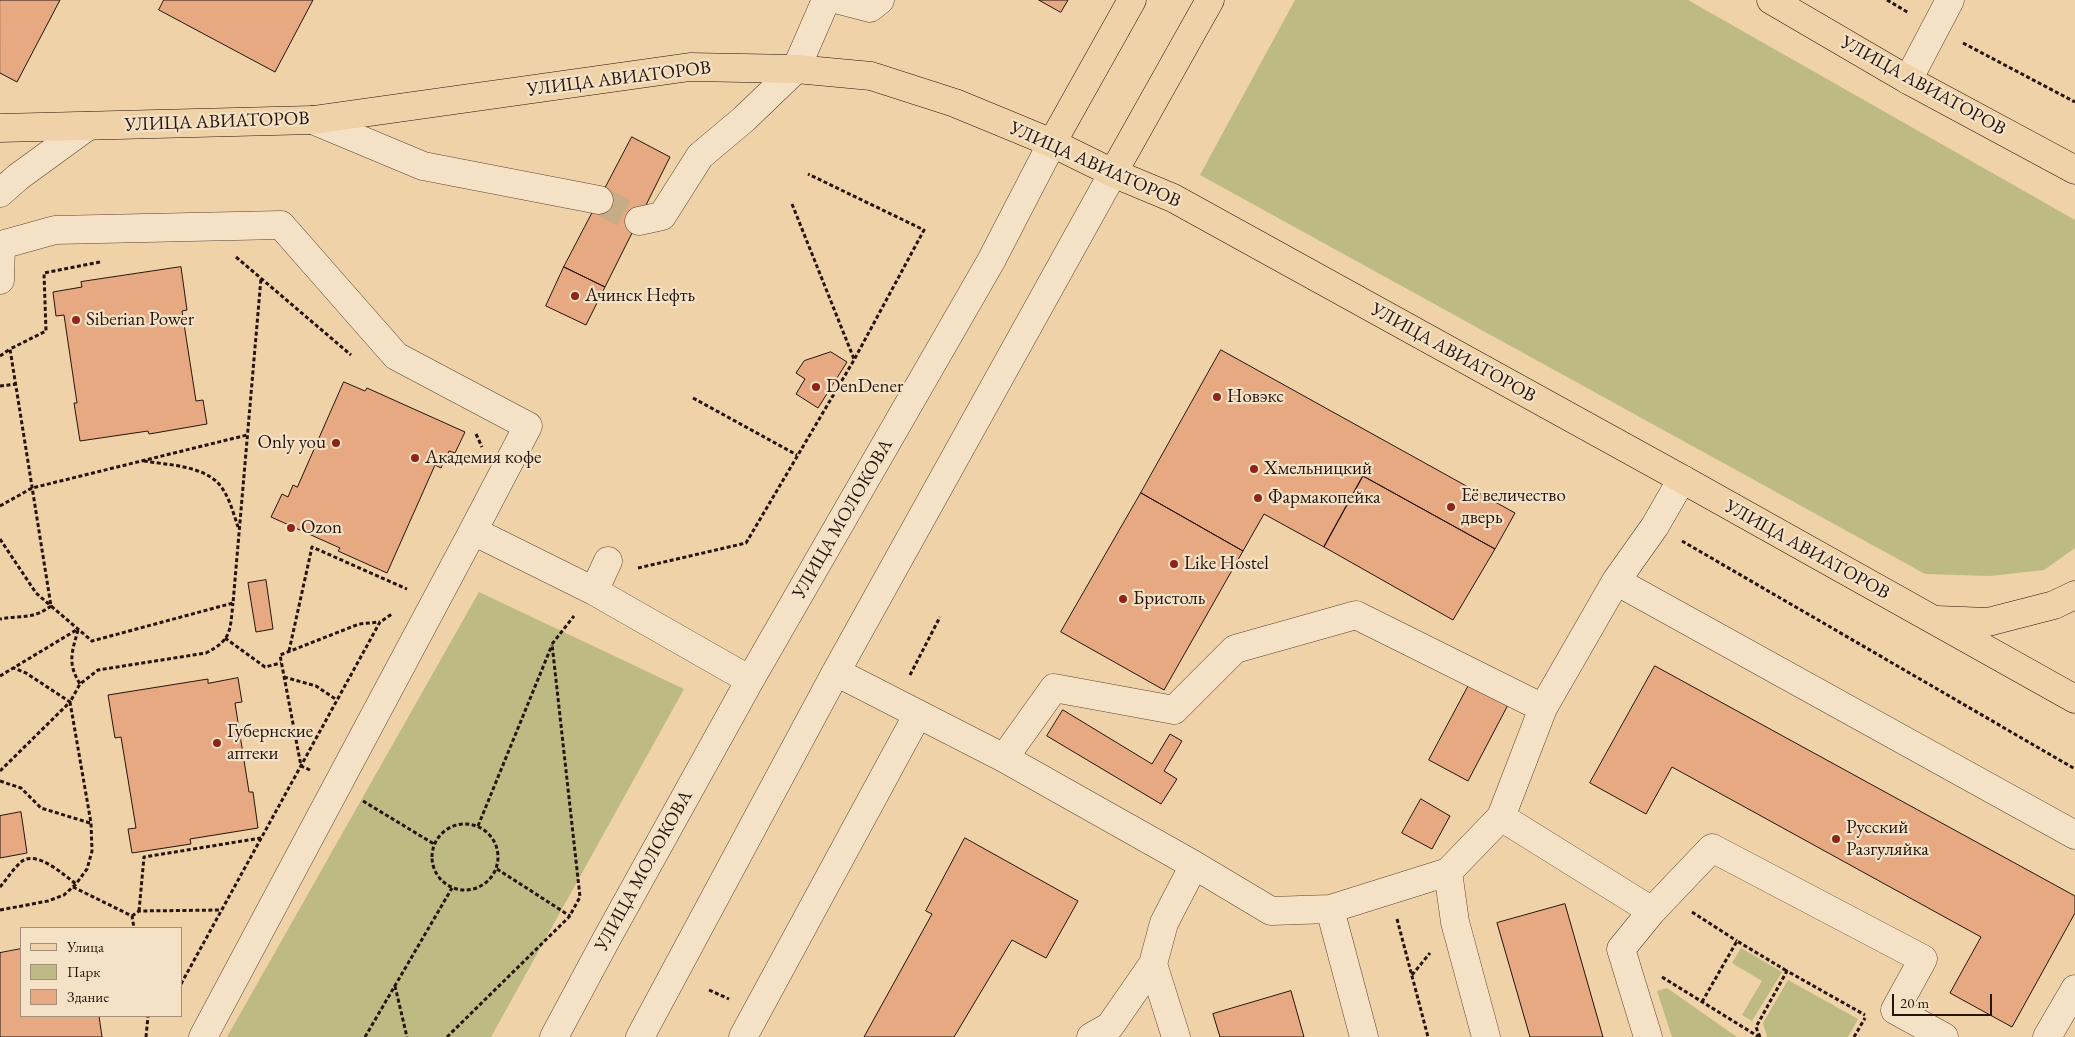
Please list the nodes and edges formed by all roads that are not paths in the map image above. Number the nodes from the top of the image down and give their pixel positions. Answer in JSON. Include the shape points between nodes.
{"nodes":[{"id":1,"x":826,"y":0,"type":"edge"},
{"id":2,"x":839,"y":0,"type":"edge"},
{"id":3,"x":880,"y":0,"type":"edge"},
{"id":4,"x":1132,"y":0,"type":"edge"},
{"id":5,"x":1210,"y":0,"type":"edge"},
{"id":6,"x":1771,"y":0,"type":"edge"},
{"id":7,"x":1950,"y":0,"type":"edge"},
{"id":8,"x":796,"y":69,"type":"junction"},
{"id":9,"x":1908,"y":80,"type":"junction"},
{"id":10,"x":312,"y":120,"type":"junction"},
{"id":11,"x":88,"y":126,"type":"junction"},
{"id":12,"x":0,"y":128,"type":"edge"},
{"id":13,"x":1052,"y":143,"type":"junction"},
{"id":14,"x":2075,"y":170,"type":"edge"},
{"id":15,"x":1113,"y":173,"type":"junction"},
{"id":16,"x":0,"y":193,"type":"edge"},
{"id":17,"x":599,"y":200,"type":"tunnel mouth"},
{"id":18,"x":639,"y":221,"type":"tunnel mouth"},
{"id":19,"x":1,"y":243,"type":"edge"},
{"id":20,"x":0,"y":280,"type":"edge"},
{"id":21,"x":1682,"y":479,"type":"junction"},
{"id":22,"x":473,"y":531,"type":"junction"},
{"id":23,"x":1616,"y":581,"type":"junction"},
{"id":24,"x":2075,"y":595,"type":"edge"},
{"id":25,"x":1933,"y":620,"type":"junction"},
{"id":26,"x":836,"y":672,"type":"junction"},
{"id":27,"x":750,"y":680,"type":"junction"},
{"id":28,"x":2075,"y":699,"type":"edge"},
{"id":29,"x":1543,"y":708,"type":"junction"},
{"id":30,"x":918,"y":714,"type":"junction"},
{"id":31,"x":1004,"y":758,"type":"junction"},
{"id":32,"x":1501,"y":817,"type":"junction"},
{"id":33,"x":2075,"y":836,"type":"edge"},
{"id":34,"x":1194,"y":865,"type":"junction"},
{"id":35,"x":1448,"y":872,"type":"junction"},
{"id":36,"x":1330,"y":908,"type":"junction"},
{"id":37,"x":1652,"y":911,"type":"junction"},
{"id":38,"x":1153,"y":964,"type":"junction"},
{"id":39,"x":2075,"y":989,"type":"edge"},
{"id":40,"x":203,"y":1037,"type":"edge"},
{"id":41,"x":554,"y":1037,"type":"edge"},
{"id":42,"x":640,"y":1037,"type":"edge"},
{"id":43,"x":743,"y":1037,"type":"edge"},
{"id":44,"x":1091,"y":1037,"type":"edge"},
{"id":45,"x":1176,"y":1037,"type":"edge"},
{"id":46,"x":1364,"y":1037,"type":"edge"},
{"id":47,"x":1486,"y":1037,"type":"edge"},
{"id":48,"x":1648,"y":1037,"type":"edge"},
{"id":49,"x":1944,"y":1037,"type":"edge"},
{"id":50,"x":2047,"y":1037,"type":"edge"}],
"edges":[{"from":1,"to":8,"type":"street"},
{"from":2,"to":3,"type":"street","via":[[870,8]]},
{"from":4,"to":13,"type":"main road","name":"УЛИЦА МОЛОКОВА"},
{"from":5,"to":15,"type":"main road"},
{"from":6,"to":9,"type":"main road","name":"УЛИЦА АВИАТОРОВ"},
{"from":7,"to":9,"type":"street"},
{"from":8,"to":10,"type":"main road","name":"УЛИЦА АВИАТОРОВ","via":[[690,67]]},
{"from":8,"to":13,"type":"main road","name":"УЛИЦА АВИАТОРОВ","via":[[871,76],[954,103]]},
{"from":8,"to":18,"type":"street","via":[[700,156],[662,216]]},
{"from":9,"to":14,"type":"main road","name":"УЛИЦА АВИАТОРОВ"},
{"from":10,"to":11,"type":"main road","name":"УЛИЦА АВИАТОРОВ"},
{"from":10,"to":17,"type":"street","via":[[423,166]]},
{"from":11,"to":12,"type":"main road","name":"УЛИЦА АВИАТОРОВ"},
{"from":11,"to":16,"type":"street"},
{"from":13,"to":15,"type":"main road","name":"УЛИЦА АВИАТОРОВ"},
{"from":13,"to":27,"type":"street","name":"УЛИЦА МОЛОКОВА","via":[[986,269]]},
{"from":15,"to":21,"type":"main road","name":"УЛИЦА АВИАТОРОВ","via":[[1173,198]]},
{"from":15,"to":26,"type":"street"},
{"from":19,"to":20,"type":"street"},
{"from":19,"to":22,"type":"street","via":[[55,230],[281,225],[396,356],[528,426]]},
{"from":21,"to":23,"type":"street","via":[[1655,526]]},
{"from":21,"to":25,"type":"main road","name":"УЛИЦА АВИАТОРОВ"},
{"from":22,"to":27,"type":"street","via":[[601,576]]},
{"from":22,"to":40,"type":"street"},
{"from":23,"to":29,"type":"street"},
{"from":23,"to":33,"type":"street"},
{"from":24,"to":25,"type":"main road","via":[[2054,605],[1988,622]]},
{"from":25,"to":28,"type":"main road","name":"УЛИЦА АВИАТОРОВ"},
{"from":26,"to":30,"type":"street"},
{"from":26,"to":42,"type":"street"},
{"from":27,"to":41,"type":"street","name":"УЛИЦА МОЛОКОВА"},
{"from":29,"to":31,"type":"street","via":[[1356,615],[1235,649],[1174,710],[1054,688]]},
{"from":29,"to":32,"type":"street"},
{"from":30,"to":31,"type":"street"},
{"from":30,"to":43,"type":"street"},
{"from":31,"to":34,"type":"street"},
{"from":32,"to":35,"type":"street"},
{"from":32,"to":37,"type":"street"},
{"from":34,"to":36,"type":"street","via":[[1271,911]]},
{"from":34,"to":38,"type":"street","via":[[1164,923]]},
{"from":35,"to":36,"type":"street"},
{"from":35,"to":47,"type":"street","via":[[1455,922]]},
{"from":36,"to":46,"type":"street"},
{"from":37,"to":48,"type":"street","via":[[1621,949]]},
{"from":37,"to":49,"type":"street","via":[[1712,848],[1924,959],[1895,1010]]},
{"from":38,"to":44,"type":"street","via":[[1110,1026]]},
{"from":38,"to":45,"type":"street"},
{"from":39,"to":50,"type":"street"}]}
